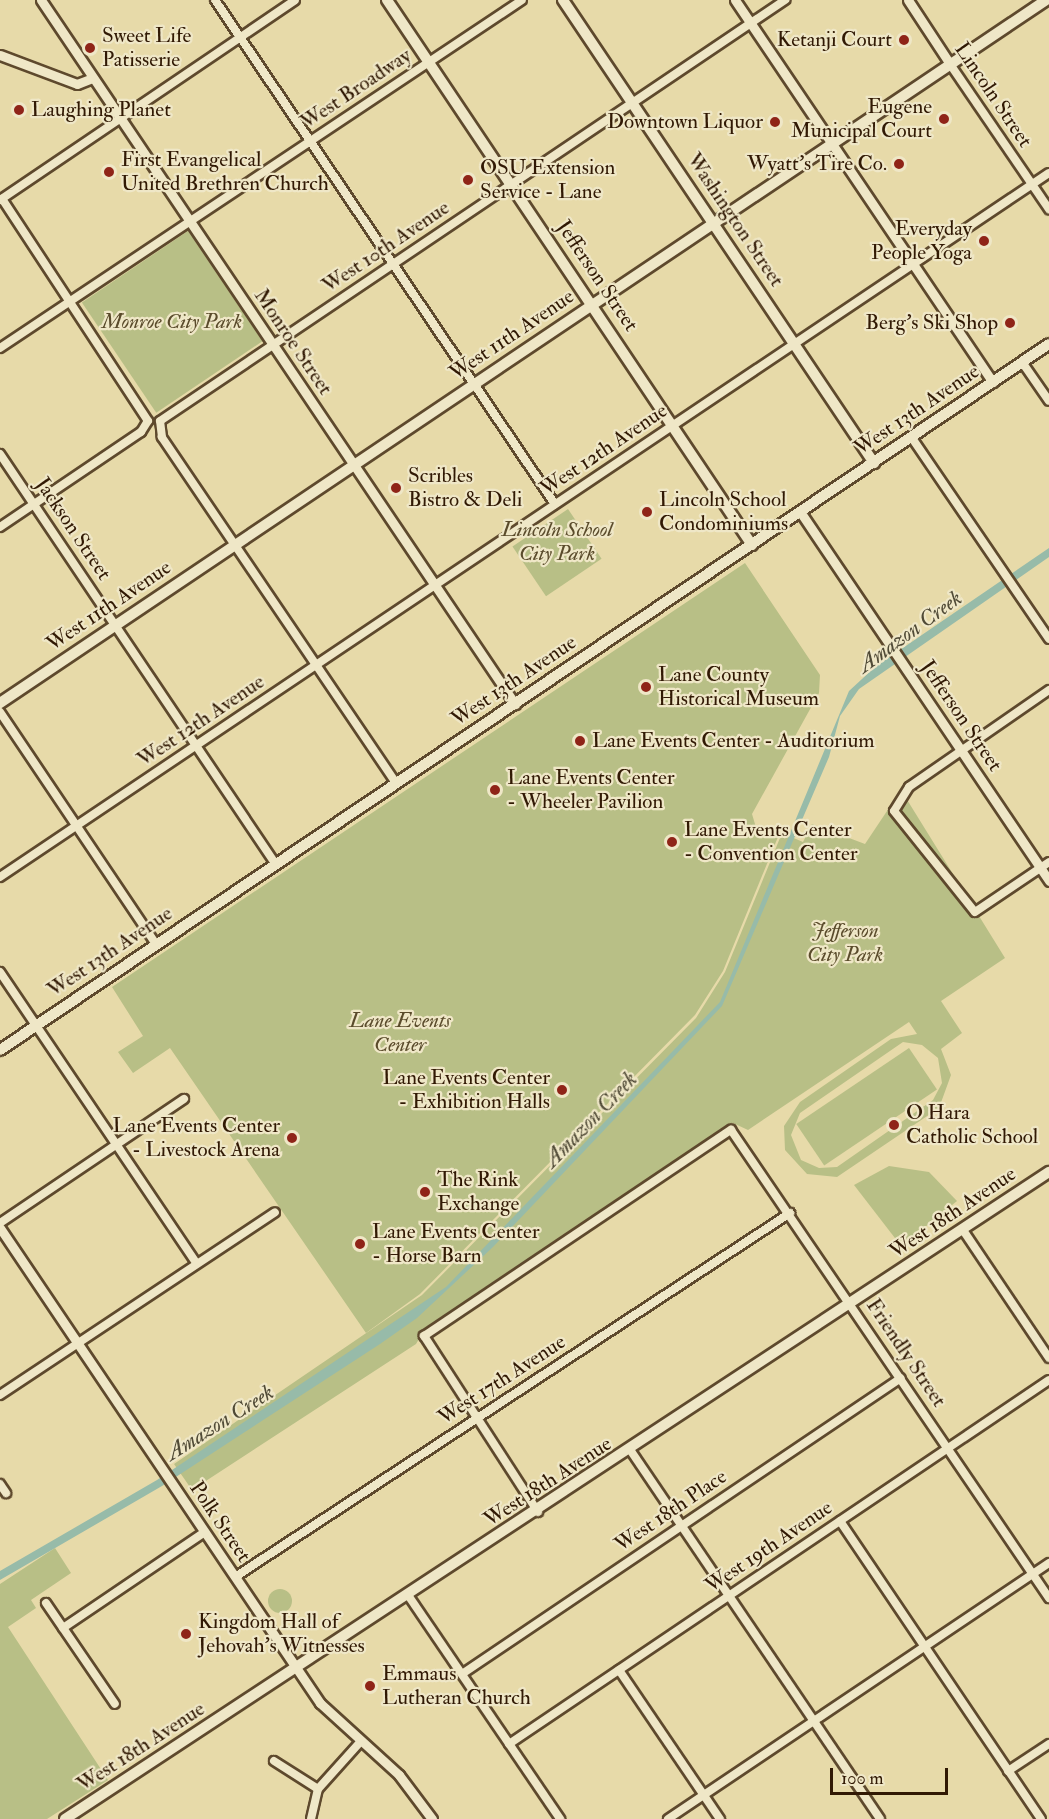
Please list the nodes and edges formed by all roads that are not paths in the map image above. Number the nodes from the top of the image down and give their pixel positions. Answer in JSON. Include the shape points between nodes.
{"nodes":[{"id":1,"x":40,"y":0,"type":"edge"},
{"id":2,"x":215,"y":0,"type":"edge"},
{"id":3,"x":295,"y":0,"type":"edge"},
{"id":4,"x":387,"y":0,"type":"edge"},
{"id":5,"x":522,"y":0,"type":"edge"},
{"id":6,"x":563,"y":0,"type":"edge"},
{"id":7,"x":735,"y":0,"type":"edge"},
{"id":8,"x":785,"y":0,"type":"edge"},
{"id":9,"x":908,"y":0,"type":"edge"},
{"id":10,"x":1046,"y":0,"type":"edge"},
{"id":11,"x":750,"y":23,"type":"junction"},
{"id":12,"x":240,"y":37,"type":"junction"},
{"id":13,"x":0,"y":56,"type":"edge"},
{"id":14,"x":429,"y":62,"type":"junction"},
{"id":15,"x":950,"y":64,"type":"junction"},
{"id":16,"x":93,"y":78,"type":"junction"},
{"id":17,"x":633,"y":102,"type":"junction"},
{"id":18,"x":120,"y":118,"type":"junction"},
{"id":19,"x":310,"y":142,"type":"junction"},
{"id":20,"x":832,"y":144,"type":"junction"},
{"id":21,"x":1049,"y":172,"type":"edge"},
{"id":22,"x":1032,"y":184,"type":"junction"},
{"id":23,"x":511,"y":185,"type":"junction"},
{"id":24,"x":1,"y":200,"type":"edge"},
{"id":25,"x":1049,"y":209,"type":"edge"},
{"id":26,"x":191,"y":221,"type":"junction"},
{"id":27,"x":713,"y":224,"type":"junction"},
{"id":28,"x":393,"y":264,"type":"junction"},
{"id":29,"x":913,"y":264,"type":"junction"},
{"id":30,"x":71,"y":301,"type":"junction"},
{"id":31,"x":593,"y":305,"type":"junction"},
{"id":32,"x":273,"y":344,"type":"junction"},
{"id":33,"x":794,"y":344,"type":"junction"},
{"id":34,"x":1049,"y":344,"type":"edge"},
{"id":35,"x":0,"y":348,"type":"edge"},
{"id":36,"x":1022,"y":362,"type":"junction"},
{"id":37,"x":993,"y":382,"type":"junction"},
{"id":38,"x":473,"y":385,"type":"junction"},
{"id":39,"x":1049,"y":401,"type":"edge"},
{"id":40,"x":673,"y":425,"type":"junction"},
{"id":41,"x":912,"y":438,"type":"junction"},
{"id":42,"x":0,"y":454,"type":"edge"},
{"id":43,"x":874,"y":463,"type":"junction"},
{"id":44,"x":354,"y":465,"type":"junction"},
{"id":45,"x":34,"y":504,"type":"junction"},
{"id":46,"x":555,"y":504,"type":"junction"},
{"id":47,"x":801,"y":513,"type":"junction"},
{"id":48,"x":0,"y":527,"type":"edge"},
{"id":49,"x":234,"y":545,"type":"junction"},
{"id":50,"x":752,"y":545,"type":"junction"},
{"id":51,"x":435,"y":585,"type":"junction"},
{"id":52,"x":115,"y":625,"type":"junction"},
{"id":53,"x":1049,"y":639,"type":"edge"},
{"id":54,"x":316,"y":665,"type":"junction"},
{"id":55,"x":1048,"y":691,"type":"edge"},
{"id":56,"x":0,"y":703,"type":"edge"},
{"id":57,"x":515,"y":704,"type":"junction"},
{"id":58,"x":0,"y":712,"type":"edge"},
{"id":59,"x":196,"y":746,"type":"junction"},
{"id":60,"x":962,"y":751,"type":"junction"},
{"id":61,"x":396,"y":783,"type":"junction"},
{"id":62,"x":77,"y":826,"type":"junction"},
{"id":63,"x":1049,"y":862,"type":"edge"},
{"id":64,"x":276,"y":864,"type":"junction"},
{"id":65,"x":1040,"y":868,"type":"junction"},
{"id":66,"x":0,"y":877,"type":"edge"},
{"id":67,"x":1049,"y":881,"type":"edge"},
{"id":68,"x":156,"y":944,"type":"junction"},
{"id":69,"x":0,"y":972,"type":"edge"},
{"id":70,"x":37,"y":1025,"type":"junction"},
{"id":71,"x":0,"y":1050,"type":"edge"},
{"id":72,"x":184,"y":1099,"type":"dead end"},
{"id":73,"x":117,"y":1144,"type":"junction"},
{"id":74,"x":1049,"y":1172,"type":"edge"},
{"id":75,"x":275,"y":1212,"type":"dead end"},
{"id":76,"x":789,"y":1213,"type":"junction"},
{"id":77,"x":0,"y":1225,"type":"edge"},
{"id":78,"x":963,"y":1230,"type":"junction"},
{"id":79,"x":196,"y":1263,"type":"junction"},
{"id":80,"x":852,"y":1305,"type":"junction"},
{"id":81,"x":78,"y":1343,"type":"junction"},
{"id":82,"x":1049,"y":1358,"type":"edge"},
{"id":83,"x":901,"y":1378,"type":"junction"},
{"id":84,"x":1049,"y":1380,"type":"edge"},
{"id":85,"x":0,"y":1395,"type":"edge"},
{"id":86,"x":476,"y":1419,"type":"junction"},
{"id":87,"x":948,"y":1448,"type":"junction"},
{"id":88,"x":631,"y":1451,"type":"junction"},
{"id":89,"x":0,"y":1484,"type":"edge"},
{"id":90,"x":6,"y":1493,"type":"dead end"},
{"id":91,"x":538,"y":1512,"type":"junction"},
{"id":92,"x":840,"y":1521,"type":"junction"},
{"id":93,"x":682,"y":1526,"type":"junction"},
{"id":94,"x":205,"y":1532,"type":"junction"},
{"id":95,"x":1049,"y":1563,"type":"edge"},
{"id":96,"x":1033,"y":1574,"type":"junction"},
{"id":97,"x":235,"y":1577,"type":"junction"},
{"id":98,"x":408,"y":1595,"type":"junction"},
{"id":99,"x":729,"y":1596,"type":"junction"},
{"id":100,"x":1049,"y":1598,"type":"edge"},
{"id":101,"x":46,"y":1603,"type":"dead end"},
{"id":102,"x":63,"y":1628,"type":"junction"},
{"id":103,"x":924,"y":1647,"type":"junction"},
{"id":104,"x":298,"y":1669,"type":"junction"},
{"id":105,"x":619,"y":1670,"type":"junction"},
{"id":106,"x":462,"y":1674,"type":"junction"},
{"id":107,"x":115,"y":1704,"type":"dead end"},
{"id":108,"x":813,"y":1721,"type":"junction"},
{"id":109,"x":361,"y":1741,"type":"junction"},
{"id":110,"x":509,"y":1744,"type":"junction"},
{"id":111,"x":1049,"y":1744,"type":"edge"},
{"id":112,"x":274,"y":1761,"type":"dead end"},
{"id":113,"x":1008,"y":1771,"type":"junction"},
{"id":114,"x":318,"y":1789,"type":"junction"},
{"id":115,"x":704,"y":1795,"type":"junction"},
{"id":116,"x":65,"y":1819,"type":"edge"},
{"id":117,"x":311,"y":1819,"type":"edge"},
{"id":118,"x":432,"y":1819,"type":"edge"},
{"id":119,"x":560,"y":1819,"type":"edge"},
{"id":120,"x":669,"y":1819,"type":"edge"},
{"id":121,"x":720,"y":1819,"type":"edge"},
{"id":122,"x":880,"y":1819,"type":"edge"},
{"id":123,"x":1041,"y":1819,"type":"edge"}],
"edges":[{"from":1,"to":16,"type":"street","name":"Monroe Street"},
{"from":2,"to":12,"type":"street"},
{"from":3,"to":12,"type":"street"},
{"from":4,"to":14,"type":"main road","name":"Jefferson Street"},
{"from":5,"to":14,"type":"street","name":"West Broadway"},
{"from":6,"to":17,"type":"main road","name":"Washington Street"},
{"from":7,"to":11,"type":"street"},
{"from":8,"to":11,"type":"street","name":"West 10th Avenue"},
{"from":9,"to":15,"type":"street","name":"Lincoln Street"},
{"from":10,"to":15,"type":"main road","name":"West 11th Avenue"},
{"from":11,"to":17,"type":"street","name":"West 10th Avenue"},
{"from":11,"to":20,"type":"street"},
{"from":12,"to":18,"type":"street"},
{"from":12,"to":19,"type":"street"},
{"from":13,"to":16,"type":"street","via":[[80,85]]},
{"from":14,"to":19,"type":"street","name":"West Broadway"},
{"from":14,"to":23,"type":"main road","name":"Jefferson Street"},
{"from":15,"to":20,"type":"main road","name":"West 11th Avenue"},
{"from":15,"to":22,"type":"street","name":"Lincoln Street"},
{"from":16,"to":18,"type":"street","name":"Monroe Street"},
{"from":17,"to":23,"type":"street","name":"West 10th Avenue"},
{"from":17,"to":27,"type":"main road","name":"Washington Street"},
{"from":18,"to":24,"type":"street"},
{"from":18,"to":26,"type":"street","name":"Monroe Street"},
{"from":19,"to":26,"type":"street","name":"West Broadway"},
{"from":19,"to":28,"type":"street"},
{"from":20,"to":27,"type":"main road","name":"West 11th Avenue"},
{"from":20,"to":29,"type":"street"},
{"from":21,"to":22,"type":"street","name":"West 12th Avenue"},
{"from":22,"to":25,"type":"street","name":"Lincoln Street"},
{"from":22,"to":29,"type":"street","name":"West 12th Avenue"},
{"from":23,"to":28,"type":"street","name":"West 10th Avenue"},
{"from":23,"to":31,"type":"main road","name":"Jefferson Street"},
{"from":24,"to":30,"type":"street"},
{"from":26,"to":30,"type":"street","name":"West Broadway"},
{"from":26,"to":32,"type":"street","name":"Monroe Street"},
{"from":27,"to":31,"type":"main road","name":"West 11th Avenue"},
{"from":27,"to":33,"type":"main road","name":"Washington Street"},
{"from":28,"to":32,"type":"street","name":"West 10th Avenue"},
{"from":28,"to":38,"type":"street"},
{"from":29,"to":33,"type":"street","name":"West 12th Avenue"},
{"from":29,"to":37,"type":"street"},
{"from":30,"to":35,"type":"street","name":"West Broadway"},
{"from":30,"to":45,"type":"street","via":[[148,424]]},
{"from":31,"to":38,"type":"main road","name":"West 11th Avenue"},
{"from":31,"to":40,"type":"main road","name":"Jefferson Street"},
{"from":32,"to":44,"type":"street","name":"Monroe Street"},
{"from":32,"to":49,"type":"street","name":"West 10th Avenue","via":[[164,416],[159,425]]},
{"from":33,"to":40,"type":"street","name":"West 12th Avenue"},
{"from":33,"to":43,"type":"main road","name":"Washington Street"},
{"from":34,"to":36,"type":"main road","name":"West 13th Avenue"},
{"from":36,"to":37,"type":"main road","name":"West 13th Avenue"},
{"from":36,"to":39,"type":"street"},
{"from":37,"to":41,"type":"main road","name":"West 13th Avenue"},
{"from":38,"to":44,"type":"main road","name":"West 11th Avenue"},
{"from":38,"to":46,"type":"street"},
{"from":40,"to":46,"type":"street","name":"West 12th Avenue"},
{"from":40,"to":50,"type":"main road","name":"Jefferson Street"},
{"from":41,"to":43,"type":"main road","name":"West 13th Avenue"},
{"from":41,"to":53,"type":"street"},
{"from":42,"to":45,"type":"street","name":"Jackson Street"},
{"from":43,"to":47,"type":"main road","name":"West 13th Avenue"},
{"from":44,"to":49,"type":"main road","name":"West 11th Avenue"},
{"from":44,"to":51,"type":"street","name":"Monroe Street"},
{"from":45,"to":48,"type":"street"},
{"from":45,"to":52,"type":"street","name":"Jackson Street"},
{"from":46,"to":51,"type":"street","name":"West 12th Avenue"},
{"from":47,"to":50,"type":"main road","name":"West 13th Avenue"},
{"from":47,"to":60,"type":"street","name":"Jefferson Street"},
{"from":49,"to":52,"type":"main road","name":"West 11th Avenue"},
{"from":49,"to":54,"type":"street"},
{"from":50,"to":57,"type":"main road","name":"West 13th Avenue"},
{"from":51,"to":54,"type":"street","name":"West 12th Avenue"},
{"from":51,"to":57,"type":"street","name":"Monroe Street"},
{"from":52,"to":56,"type":"main road","name":"West 11th Avenue"},
{"from":52,"to":59,"type":"street","name":"Jackson Street"},
{"from":54,"to":59,"type":"street","name":"West 12th Avenue"},
{"from":54,"to":61,"type":"street"},
{"from":55,"to":60,"type":"street"},
{"from":57,"to":61,"type":"main road","name":"West 13th Avenue"},
{"from":58,"to":62,"type":"street"},
{"from":59,"to":62,"type":"street","name":"West 12th Avenue"},
{"from":59,"to":64,"type":"street","name":"Jackson Street"},
{"from":60,"to":65,"type":"street","name":"Jefferson Street"},
{"from":60,"to":65,"type":"street","via":[[909,787],[894,812],[975,912]]},
{"from":61,"to":64,"type":"main road","name":"West 13th Avenue"},
{"from":62,"to":66,"type":"street","name":"West 12th Avenue"},
{"from":62,"to":68,"type":"street"},
{"from":63,"to":65,"type":"street"},
{"from":64,"to":68,"type":"main road","name":"West 13th Avenue"},
{"from":65,"to":67,"type":"street","name":"Jefferson Street"},
{"from":68,"to":70,"type":"main road","name":"West 13th Avenue"},
{"from":69,"to":70,"type":"street"},
{"from":70,"to":71,"type":"main road","name":"West 13th Avenue"},
{"from":70,"to":73,"type":"street"},
{"from":72,"to":73,"type":"street"},
{"from":73,"to":77,"type":"street"},
{"from":73,"to":79,"type":"street"},
{"from":74,"to":78,"type":"main road","name":"West 18th Avenue"},
{"from":75,"to":79,"type":"street"},
{"from":76,"to":80,"type":"street","name":"Friendly Street"},
{"from":76,"to":86,"type":"street","name":"West 17th Avenue"},
{"from":76,"to":86,"type":"street","name":"Friendly Street","via":[[731,1130],[424,1336]]},
{"from":77,"to":81,"type":"street","name":"Polk Street"},
{"from":78,"to":80,"type":"main road","name":"West 18th Avenue"},
{"from":78,"to":82,"type":"street"},
{"from":79,"to":81,"type":"street"},
{"from":80,"to":83,"type":"street","name":"Friendly Street"},
{"from":80,"to":88,"type":"main road","name":"West 18th Avenue"},
{"from":81,"to":85,"type":"street"},
{"from":81,"to":94,"type":"street","name":"Polk Street"},
{"from":83,"to":87,"type":"street","name":"Friendly Street"},
{"from":83,"to":93,"type":"street","name":"West 18th Place"},
{"from":84,"to":87,"type":"street","name":"West 19th Avenue"},
{"from":86,"to":91,"type":"street"},
{"from":86,"to":97,"type":"street","name":"West 17th Avenue"},
{"from":87,"to":92,"type":"street","name":"West 19th Avenue"},
{"from":87,"to":96,"type":"street","name":"Friendly Street"},
{"from":88,"to":91,"type":"main road","name":"West 18th Avenue"},
{"from":88,"to":93,"type":"street"},
{"from":89,"to":90,"type":"street"},
{"from":91,"to":98,"type":"main road","name":"West 18th Avenue"},
{"from":92,"to":99,"type":"street","name":"West 19th Avenue"},
{"from":92,"to":103,"type":"street"},
{"from":93,"to":99,"type":"street"},
{"from":93,"to":106,"type":"street","name":"West 18th Place"},
{"from":94,"to":97,"type":"street","name":"Polk Street"},
{"from":94,"to":102,"type":"street"},
{"from":95,"to":96,"type":"street"},
{"from":96,"to":100,"type":"street","name":"Friendly Street"},
{"from":96,"to":103,"type":"street"},
{"from":97,"to":104,"type":"street","name":"Polk Street"},
{"from":98,"to":104,"type":"main road","name":"West 18th Avenue"},
{"from":98,"to":106,"type":"street"},
{"from":99,"to":105,"type":"street","name":"West 19th Avenue"},
{"from":99,"to":108,"type":"street"},
{"from":101,"to":102,"type":"street"},
{"from":102,"to":107,"type":"street"},
{"from":103,"to":108,"type":"street"},
{"from":103,"to":113,"type":"street"},
{"from":104,"to":109,"type":"street","name":"Polk Street","via":[[320,1702]]},
{"from":104,"to":116,"type":"main road","name":"West 18th Avenue"},
{"from":105,"to":110,"type":"street","name":"West 19th Avenue"},
{"from":105,"to":115,"type":"street"},
{"from":106,"to":110,"type":"street"},
{"from":108,"to":115,"type":"street"},
{"from":108,"to":122,"type":"street"},
{"from":109,"to":114,"type":"street"},
{"from":109,"to":118,"type":"street","name":"Polk Street","via":[[399,1775]]},
{"from":110,"to":119,"type":"street"},
{"from":111,"to":113,"type":"street"},
{"from":112,"to":114,"type":"street"},
{"from":113,"to":123,"type":"street"},
{"from":114,"to":117,"type":"street"},
{"from":115,"to":120,"type":"street"},
{"from":115,"to":121,"type":"street"}]}
